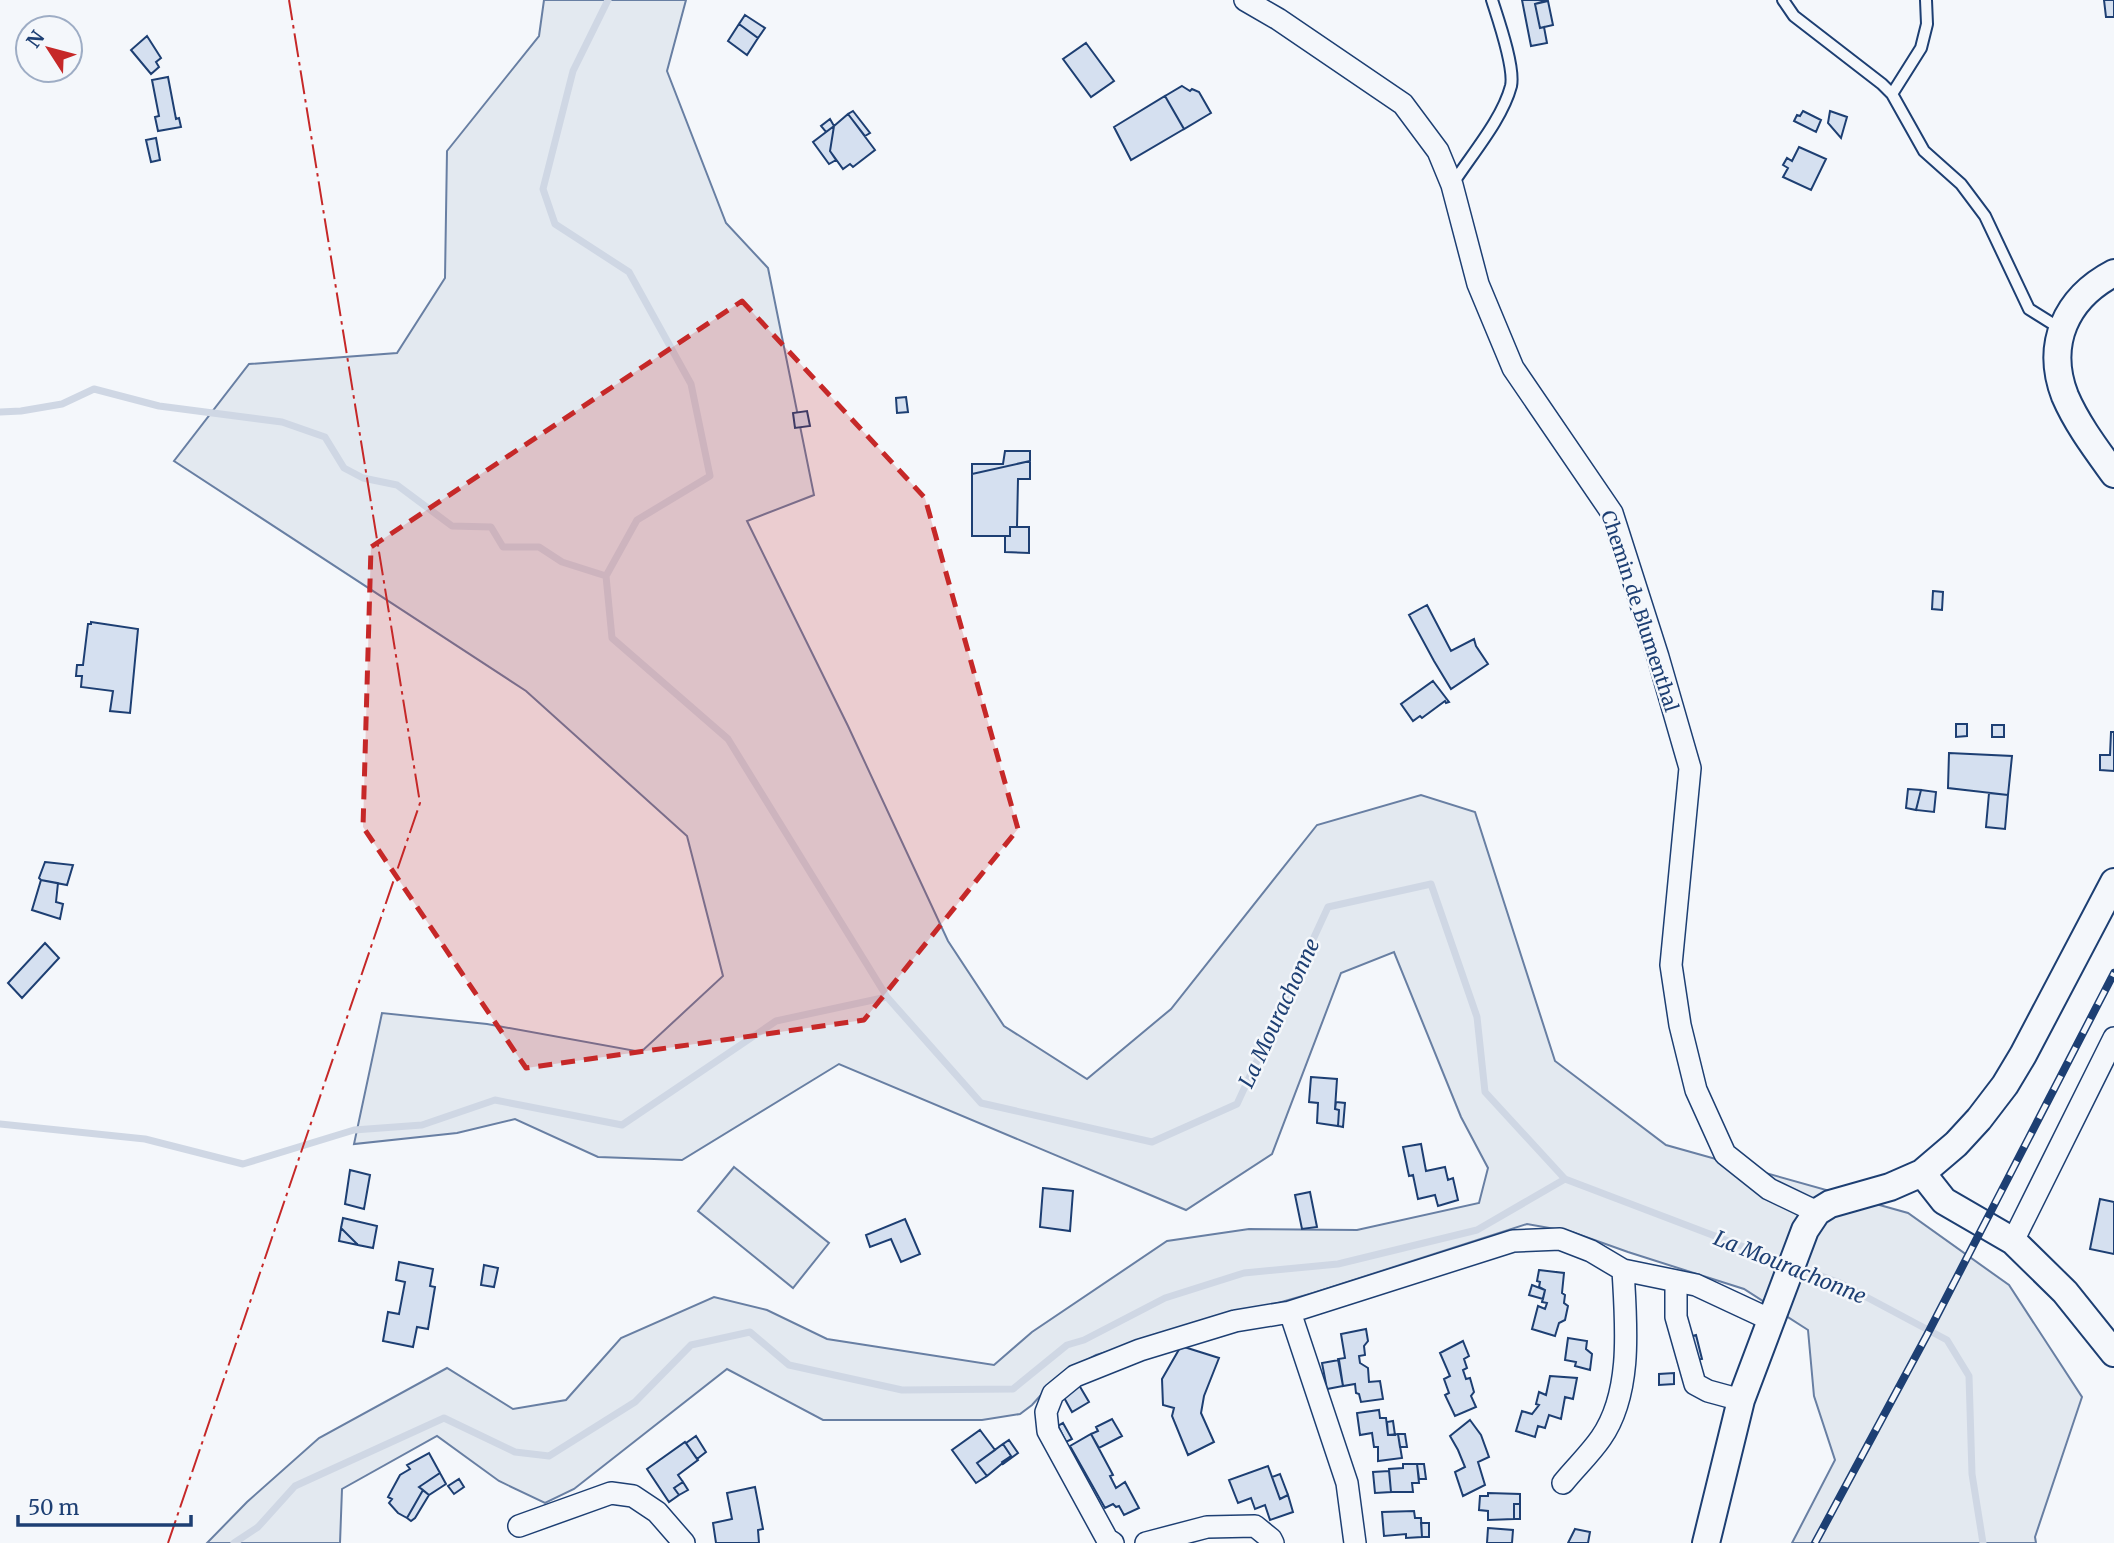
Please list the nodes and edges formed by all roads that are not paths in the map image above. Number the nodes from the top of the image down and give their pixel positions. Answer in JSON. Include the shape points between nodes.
{"nodes":[{"id":1,"x":1245,"y":0,"type":"edge"},
{"id":2,"x":1492,"y":0,"type":"edge"},
{"id":3,"x":1783,"y":0,"type":"edge"},
{"id":4,"x":1926,"y":0,"type":"edge"},
{"id":5,"x":1892,"y":94,"type":"junction"},
{"id":6,"x":1452,"y":185,"type":"junction"},
{"id":7,"x":2114,"y":273,"type":"edge"},
{"id":8,"x":2061,"y":329,"type":"junction"},
{"id":9,"x":2114,"y":474,"type":"edge"},
{"id":10,"x":2114,"y":882,"type":"edge"},
{"id":11,"x":2114,"y":1038,"type":"edge"},
{"id":12,"x":1922,"y":1173,"type":"junction"},
{"id":13,"x":1811,"y":1221,"type":"junction"},
{"id":14,"x":2013,"y":1241,"type":"junction"},
{"id":15,"x":1623,"y":1270,"type":"junction"},
{"id":16,"x":1676,"y":1282,"type":"junction"},
{"id":17,"x":1290,"y":1312,"type":"junction"},
{"id":18,"x":1770,"y":1320,"type":"junction"},
{"id":19,"x":2114,"y":1353,"type":"edge"},
{"id":20,"x":1741,"y":1400,"type":"junction"},
{"id":21,"x":1563,"y":1483,"type":"dead end"},
{"id":22,"x":519,"y":1525,"type":"dead end"},
{"id":23,"x":684,"y":1543,"type":"edge"},
{"id":24,"x":1113,"y":1543,"type":"edge"},
{"id":25,"x":1146,"y":1543,"type":"edge"},
{"id":26,"x":1273,"y":1543,"type":"edge"},
{"id":27,"x":1355,"y":1543,"type":"edge"},
{"id":28,"x":1706,"y":1543,"type":"edge"}],
"edges":[{"from":1,"to":6,"type":"street","name":"Chemin de Blumenthal","via":[[1403,104],[1438,151]]},
{"from":2,"to":6,"type":"lane","via":[[1507,49],[1511,84],[1496,120]]},
{"from":3,"to":5,"type":"lane","via":[[1794,16]]},
{"from":4,"to":5,"type":"lane","via":[[1921,48]]},
{"from":5,"to":8,"type":"lane","via":[[1924,151],[1961,184],[1984,216],[2029,309]]},
{"from":6,"to":13,"type":"street","name":"Chemin de Blumenthal","via":[[1478,284],[1513,368],[1612,513],[1690,768],[1671,965],[1696,1090],[1725,1154]]},
{"from":7,"to":8,"type":"street","via":[[2080,298]]},
{"from":8,"to":9,"type":"street","via":[[2057,362],[2065,394]]},
{"from":10,"to":12,"type":"street","via":[[2005,1085],[1956,1144]]},
{"from":11,"to":14,"type":"street"},
{"from":12,"to":13,"type":"street","via":[[1830,1204]]},
{"from":12,"to":14,"type":"street","via":[[1944,1200]]},
{"from":13,"to":18,"type":"street"},
{"from":14,"to":19,"type":"street","via":[[2065,1292]]},
{"from":15,"to":16,"type":"street"},
{"from":15,"to":17,"type":"street","via":[[1560,1239],[1513,1241]]},
{"from":15,"to":21,"type":"street","via":[[1626,1359],[1616,1405],[1602,1437]]},
{"from":16,"to":18,"type":"street","via":[[1696,1285]]},
{"from":16,"to":20,"type":"street","via":[[1676,1317],[1695,1384]]},
{"from":17,"to":24,"type":"street","via":[[1235,1321],[1140,1350],[1075,1376],[1053,1394],[1046,1412],[1048,1431]]},
{"from":17,"to":27,"type":"street","via":[[1347,1483]]},
{"from":18,"to":20,"type":"street"},
{"from":20,"to":28,"type":"street"},
{"from":22,"to":23,"type":"street","via":[[611,1493],[633,1496],[657,1512]]},
{"from":25,"to":26,"type":"street","via":[[1207,1527],[1255,1526]]}]}
